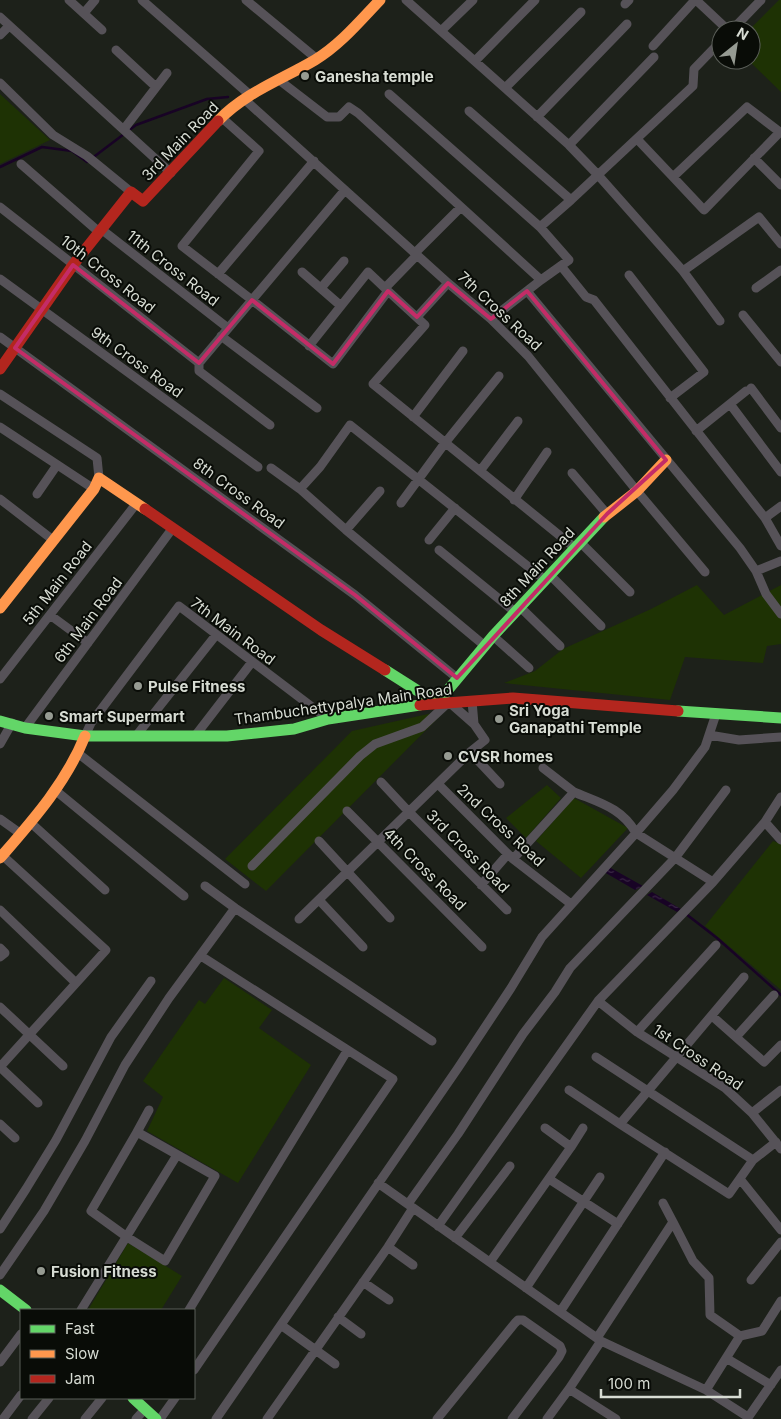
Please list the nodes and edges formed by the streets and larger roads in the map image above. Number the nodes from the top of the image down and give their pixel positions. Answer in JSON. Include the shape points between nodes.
{"nodes":[{"id":1,"x":69,"y":0,"type":"edge"},
{"id":2,"x":95,"y":0,"type":"edge"},
{"id":3,"x":142,"y":0,"type":"edge"},
{"id":4,"x":246,"y":0,"type":"edge"},
{"id":5,"x":380,"y":0,"type":"edge"},
{"id":6,"x":473,"y":0,"type":"edge"},
{"id":7,"x":535,"y":0,"type":"edge"},
{"id":8,"x":696,"y":0,"type":"edge"},
{"id":9,"x":761,"y":0,"type":"edge"},
{"id":10,"x":410,"y":1,"type":"edge"},
{"id":11,"x":582,"y":12,"type":"dead end"},
{"id":12,"x":84,"y":13,"type":"junction"},
{"id":13,"x":0,"y":17,"type":"edge"},
{"id":14,"x":717,"y":20,"type":"edge"},
{"id":15,"x":742,"y":20,"type":"edge"},
{"id":16,"x":627,"y":24,"type":"dead end"},
{"id":17,"x":9,"y":26,"type":"junction"},
{"id":18,"x":102,"y":30,"type":"dead end"},
{"id":19,"x":441,"y":31,"type":"junction"},
{"id":20,"x":0,"y":35,"type":"edge"},
{"id":21,"x":653,"y":46,"type":"dead end"},
{"id":22,"x":116,"y":50,"type":"dead end"},
{"id":23,"x":711,"y":52,"type":"edge"},
{"id":24,"x":654,"y":57,"type":"dead end"},
{"id":25,"x":316,"y":59,"type":"junction"},
{"id":26,"x":475,"y":61,"type":"junction"},
{"id":27,"x":167,"y":72,"type":"dead end"},
{"id":28,"x":279,"y":80,"type":"junction"},
{"id":29,"x":0,"y":83,"type":"edge"},
{"id":30,"x":156,"y":87,"type":"junction"},
{"id":31,"x":505,"y":88,"type":"junction"},
{"id":32,"x":389,"y":94,"type":"dead end"},
{"id":33,"x":247,"y":97,"type":"junction"},
{"id":34,"x":469,"y":111,"type":"dead end"},
{"id":35,"x":221,"y":117,"type":"junction"},
{"id":36,"x":537,"y":117,"type":"junction"},
{"id":37,"x":124,"y":129,"type":"junction"},
{"id":38,"x":781,"y":132,"type":"edge"},
{"id":39,"x":637,"y":139,"type":"junction"},
{"id":40,"x":569,"y":145,"type":"junction"},
{"id":41,"x":754,"y":158,"type":"junction"},
{"id":42,"x":314,"y":161,"type":"junction"},
{"id":43,"x":20,"y":164,"type":"dead end"},
{"id":44,"x":171,"y":173,"type":"junction"},
{"id":45,"x":598,"y":175,"type":"junction"},
{"id":46,"x":674,"y":177,"type":"junction"},
{"id":47,"x":781,"y":185,"type":"edge"},
{"id":48,"x":345,"y":190,"type":"junction"},
{"id":49,"x":131,"y":192,"type":"junction"},
{"id":50,"x":571,"y":200,"type":"junction"},
{"id":51,"x":0,"y":207,"type":"edge"},
{"id":52,"x":461,"y":207,"type":"junction"},
{"id":53,"x":540,"y":227,"type":"junction"},
{"id":54,"x":100,"y":230,"type":"junction"},
{"id":55,"x":781,"y":244,"type":"edge"},
{"id":56,"x":416,"y":254,"type":"junction"},
{"id":57,"x":344,"y":261,"type":"dead end"},
{"id":58,"x":73,"y":265,"type":"junction"},
{"id":59,"x":561,"y":266,"type":"junction"},
{"id":60,"x":781,"y":270,"type":"edge"},
{"id":61,"x":302,"y":272,"type":"dead end"},
{"id":62,"x":683,"y":272,"type":"junction"},
{"id":63,"x":218,"y":274,"type":"junction"},
{"id":64,"x":629,"y":275,"type":"dead end"},
{"id":65,"x":0,"y":279,"type":"edge"},
{"id":66,"x":541,"y":280,"type":"junction"},
{"id":67,"x":448,"y":283,"type":"junction"},
{"id":68,"x":321,"y":288,"type":"junction"},
{"id":69,"x":756,"y":288,"type":"dead end"},
{"id":70,"x":386,"y":289,"type":"junction"},
{"id":71,"x":528,"y":291,"type":"junction"},
{"id":72,"x":252,"y":300,"type":"junction"},
{"id":73,"x":341,"y":306,"type":"junction"},
{"id":74,"x":42,"y":310,"type":"junction"},
{"id":75,"x":743,"y":315,"type":"dead end"},
{"id":76,"x":416,"y":317,"type":"junction"},
{"id":77,"x":491,"y":319,"type":"junction"},
{"id":78,"x":720,"y":321,"type":"dead end"},
{"id":79,"x":228,"y":328,"type":"junction"},
{"id":80,"x":221,"y":336,"type":"junction"},
{"id":81,"x":0,"y":338,"type":"edge"},
{"id":82,"x":309,"y":346,"type":"junction"},
{"id":83,"x":15,"y":348,"type":"junction"},
{"id":84,"x":463,"y":351,"type":"dead end"},
{"id":85,"x":781,"y":362,"type":"edge"},
{"id":86,"x":199,"y":363,"type":"junction"},
{"id":87,"x":0,"y":369,"type":"edge"},
{"id":88,"x":499,"y":376,"type":"dead end"},
{"id":89,"x":0,"y":394,"type":"edge"},
{"id":90,"x":670,"y":398,"type":"junction"},
{"id":91,"x":730,"y":404,"type":"junction"},
{"id":92,"x":316,"y":408,"type":"dead end"},
{"id":93,"x":413,"y":417,"type":"junction"},
{"id":94,"x":518,"y":421,"type":"dead end"},
{"id":95,"x":270,"y":425,"type":"dead end"},
{"id":96,"x":0,"y":426,"type":"edge"},
{"id":97,"x":781,"y":428,"type":"edge"},
{"id":98,"x":696,"y":431,"type":"junction"},
{"id":99,"x":445,"y":443,"type":"junction"},
{"id":100,"x":547,"y":452,"type":"dead end"},
{"id":101,"x":666,"y":460,"type":"junction"},
{"id":102,"x":57,"y":465,"type":"junction"},
{"id":103,"x":258,"y":467,"type":"dead end"},
{"id":104,"x":271,"y":468,"type":"dead end"},
{"id":105,"x":480,"y":472,"type":"junction"},
{"id":106,"x":781,"y":472,"type":"edge"},
{"id":107,"x":572,"y":473,"type":"dead end"},
{"id":108,"x":99,"y":478,"type":"junction"},
{"id":109,"x":419,"y":480,"type":"junction"},
{"id":110,"x":94,"y":489,"type":"junction"},
{"id":111,"x":300,"y":489,"type":"junction"},
{"id":112,"x":380,"y":491,"type":"dead end"},
{"id":113,"x":637,"y":491,"type":"junction"},
{"id":114,"x":37,"y":494,"type":"dead end"},
{"id":115,"x":0,"y":499,"type":"edge"},
{"id":116,"x":514,"y":500,"type":"junction"},
{"id":117,"x":401,"y":503,"type":"dead end"},
{"id":118,"x":136,"y":504,"type":"junction"},
{"id":119,"x":781,"y":506,"type":"edge"},
{"id":120,"x":455,"y":508,"type":"junction"},
{"id":121,"x":607,"y":514,"type":"junction"},
{"id":122,"x":765,"y":518,"type":"junction"},
{"id":123,"x":172,"y":529,"type":"junction"},
{"id":124,"x":346,"y":530,"type":"junction"},
{"id":125,"x":53,"y":540,"type":"junction"},
{"id":126,"x":429,"y":540,"type":"dead end"},
{"id":127,"x":578,"y":546,"type":"junction"},
{"id":128,"x":781,"y":546,"type":"edge"},
{"id":129,"x":439,"y":550,"type":"dead end"},
{"id":130,"x":781,"y":561,"type":"edge"},
{"id":131,"x":756,"y":571,"type":"junction"},
{"id":132,"x":705,"y":572,"type":"dead end"},
{"id":133,"x":548,"y":577,"type":"junction"},
{"id":134,"x":630,"y":592,"type":"dead end"},
{"id":135,"x":0,"y":608,"type":"edge"},
{"id":136,"x":518,"y":610,"type":"junction"},
{"id":137,"x":781,"y":614,"type":"edge"},
{"id":138,"x":50,"y":615,"type":"junction"},
{"id":139,"x":601,"y":626,"type":"dead end"},
{"id":140,"x":216,"y":635,"type":"junction"},
{"id":141,"x":493,"y":636,"type":"junction"},
{"id":142,"x":88,"y":643,"type":"junction"},
{"id":143,"x":485,"y":646,"type":"junction"},
{"id":144,"x":560,"y":646,"type":"dead end"},
{"id":145,"x":252,"y":662,"type":"junction"},
{"id":146,"x":529,"y":668,"type":"dead end"},
{"id":147,"x":457,"y":678,"type":"junction"},
{"id":148,"x":0,"y":679,"type":"edge"},
{"id":149,"x":472,"y":701,"type":"junction"},
{"id":150,"x":449,"y":702,"type":"junction"},
{"id":151,"x":437,"y":703,"type":"junction"},
{"id":152,"x":716,"y":714,"type":"junction"},
{"id":153,"x":781,"y":718,"type":"edge"},
{"id":154,"x":328,"y":719,"type":"junction"},
{"id":155,"x":0,"y":721,"type":"edge"},
{"id":156,"x":12,"y":723,"type":"junction"},
{"id":157,"x":474,"y":724,"type":"junction"},
{"id":158,"x":25,"y":728,"type":"junction"},
{"id":159,"x":709,"y":735,"type":"junction"},
{"id":160,"x":85,"y":736,"type":"junction"},
{"id":161,"x":136,"y":736,"type":"junction"},
{"id":162,"x":194,"y":736,"type":"junction"},
{"id":163,"x":781,"y":737,"type":"edge"},
{"id":164,"x":0,"y":744,"type":"edge"},
{"id":165,"x":470,"y":752,"type":"junction"},
{"id":166,"x":79,"y":754,"type":"junction"},
{"id":167,"x":543,"y":768,"type":"dead end"},
{"id":168,"x":382,"y":782,"type":"dead end"},
{"id":169,"x":438,"y":784,"type":"junction"},
{"id":170,"x":500,"y":784,"type":"dead end"},
{"id":171,"x":55,"y":790,"type":"junction"},
{"id":172,"x":726,"y":790,"type":"dead end"},
{"id":173,"x":574,"y":792,"type":"junction"},
{"id":174,"x":781,"y":797,"type":"edge"},
{"id":175,"x":347,"y":811,"type":"dead end"},
{"id":176,"x":409,"y":812,"type":"junction"},
{"id":177,"x":0,"y":819,"type":"edge"},
{"id":178,"x":31,"y":822,"type":"junction"},
{"id":179,"x":765,"y":822,"type":"junction"},
{"id":180,"x":22,"y":834,"type":"junction"},
{"id":181,"x":636,"y":834,"type":"junction"},
{"id":182,"x":319,"y":840,"type":"dead end"},
{"id":183,"x":781,"y":840,"type":"edge"},
{"id":184,"x":378,"y":842,"type":"junction"},
{"id":185,"x":511,"y":856,"type":"junction"},
{"id":186,"x":1,"y":857,"type":"edge"},
{"id":187,"x":675,"y":858,"type":"junction"},
{"id":188,"x":252,"y":866,"type":"dead end"},
{"id":189,"x":348,"y":872,"type":"junction"},
{"id":190,"x":713,"y":882,"type":"junction"},
{"id":191,"x":245,"y":884,"type":"dead end"},
{"id":192,"x":481,"y":885,"type":"junction"},
{"id":193,"x":205,"y":886,"type":"dead end"},
{"id":194,"x":105,"y":890,"type":"dead end"},
{"id":195,"x":184,"y":896,"type":"dead end"},
{"id":196,"x":320,"y":900,"type":"junction"},
{"id":197,"x":571,"y":904,"type":"junction"},
{"id":198,"x":235,"y":908,"type":"junction"},
{"id":199,"x":0,"y":910,"type":"edge"},
{"id":200,"x":507,"y":910,"type":"dead end"},
{"id":201,"x":390,"y":918,"type":"dead end"},
{"id":202,"x":299,"y":919,"type":"dead end"},
{"id":203,"x":716,"y":945,"type":"dead end"},
{"id":204,"x":363,"y":947,"type":"dead end"},
{"id":205,"x":482,"y":947,"type":"dead end"},
{"id":206,"x":0,"y":948,"type":"edge"},
{"id":207,"x":201,"y":956,"type":"junction"},
{"id":208,"x":0,"y":957,"type":"edge"},
{"id":209,"x":744,"y":977,"type":"dead end"},
{"id":210,"x":151,"y":981,"type":"dead end"},
{"id":211,"x":76,"y":983,"type":"junction"},
{"id":212,"x":774,"y":995,"type":"dead end"},
{"id":213,"x":598,"y":1000,"type":"junction"},
{"id":214,"x":0,"y":1008,"type":"edge"},
{"id":215,"x":712,"y":1016,"type":"junction"},
{"id":216,"x":637,"y":1032,"type":"junction"},
{"id":217,"x":29,"y":1035,"type":"junction"},
{"id":218,"x":736,"y":1037,"type":"junction"},
{"id":219,"x":432,"y":1041,"type":"dead end"},
{"id":220,"x":781,"y":1045,"type":"edge"},
{"id":221,"x":347,"y":1051,"type":"junction"},
{"id":222,"x":596,"y":1057,"type":"dead end"},
{"id":223,"x":675,"y":1057,"type":"junction"},
{"id":224,"x":63,"y":1066,"type":"dead end"},
{"id":225,"x":0,"y":1067,"type":"edge"},
{"id":226,"x":570,"y":1090,"type":"dead end"},
{"id":227,"x":648,"y":1090,"type":"junction"},
{"id":228,"x":781,"y":1090,"type":"edge"},
{"id":229,"x":38,"y":1103,"type":"dead end"},
{"id":230,"x":149,"y":1110,"type":"dead end"},
{"id":231,"x":752,"y":1113,"type":"junction"},
{"id":232,"x":0,"y":1124,"type":"edge"},
{"id":233,"x":620,"y":1124,"type":"junction"},
{"id":234,"x":544,"y":1128,"type":"dead end"},
{"id":235,"x":583,"y":1128,"type":"dead end"},
{"id":236,"x":137,"y":1132,"type":"junction"},
{"id":237,"x":15,"y":1138,"type":"dead end"},
{"id":238,"x":780,"y":1145,"type":"edge"},
{"id":239,"x":571,"y":1147,"type":"junction"},
{"id":240,"x":665,"y":1152,"type":"junction"},
{"id":241,"x":177,"y":1155,"type":"junction"},
{"id":242,"x":753,"y":1160,"type":"junction"},
{"id":243,"x":510,"y":1166,"type":"dead end"},
{"id":244,"x":600,"y":1177,"type":"dead end"},
{"id":245,"x":548,"y":1179,"type":"junction"},
{"id":246,"x":740,"y":1179,"type":"junction"},
{"id":247,"x":378,"y":1183,"type":"junction"},
{"id":248,"x":583,"y":1201,"type":"junction"},
{"id":249,"x":663,"y":1203,"type":"dead end"},
{"id":250,"x":410,"y":1206,"type":"junction"},
{"id":251,"x":673,"y":1222,"type":"junction"},
{"id":252,"x":618,"y":1224,"type":"junction"},
{"id":253,"x":438,"y":1226,"type":"junction"},
{"id":254,"x":0,"y":1229,"type":"edge"},
{"id":255,"x":781,"y":1230,"type":"edge"},
{"id":256,"x":127,"y":1237,"type":"junction"},
{"id":257,"x":455,"y":1238,"type":"junction"},
{"id":258,"x":781,"y":1242,"type":"edge"},
{"id":259,"x":388,"y":1247,"type":"junction"},
{"id":260,"x":490,"y":1262,"type":"junction"},
{"id":261,"x":413,"y":1265,"type":"dead end"},
{"id":262,"x":0,"y":1275,"type":"edge"},
{"id":263,"x":752,"y":1280,"type":"dead end"},
{"id":264,"x":363,"y":1282,"type":"junction"},
{"id":265,"x":526,"y":1288,"type":"junction"},
{"id":266,"x":0,"y":1291,"type":"edge"},
{"id":267,"x":389,"y":1300,"type":"dead end"},
{"id":268,"x":781,"y":1301,"type":"edge"},
{"id":269,"x":25,"y":1309,"type":"edge"},
{"id":270,"x":82,"y":1309,"type":"edge"},
{"id":271,"x":189,"y":1309,"type":"edge"},
{"id":272,"x":560,"y":1312,"type":"junction"},
{"id":273,"x":338,"y":1317,"type":"junction"},
{"id":274,"x":281,"y":1324,"type":"junction"},
{"id":275,"x":361,"y":1334,"type":"dead end"},
{"id":276,"x":20,"y":1335,"type":"edge"},
{"id":277,"x":740,"y":1336,"type":"junction"},
{"id":278,"x":599,"y":1340,"type":"junction"},
{"id":279,"x":315,"y":1350,"type":"junction"},
{"id":280,"x":726,"y":1358,"type":"junction"},
{"id":281,"x":0,"y":1362,"type":"edge"},
{"id":282,"x":335,"y":1364,"type":"dead end"},
{"id":283,"x":195,"y":1369,"type":"edge"},
{"id":284,"x":781,"y":1370,"type":"edge"},
{"id":285,"x":771,"y":1385,"type":"junction"},
{"id":286,"x":569,"y":1390,"type":"junction"},
{"id":287,"x":706,"y":1390,"type":"junction"},
{"id":288,"x":20,"y":1397,"type":"edge"},
{"id":289,"x":48,"y":1399,"type":"edge"},
{"id":290,"x":101,"y":1399,"type":"edge"},
{"id":291,"x":135,"y":1399,"type":"edge"},
{"id":292,"x":174,"y":1399,"type":"edge"},
{"id":293,"x":145,"y":1409,"type":"junction"},
{"id":294,"x":748,"y":1418,"type":"edge"},
{"id":295,"x":3,"y":1419,"type":"edge"},
{"id":296,"x":32,"y":1419,"type":"edge"},
{"id":297,"x":85,"y":1419,"type":"edge"},
{"id":298,"x":136,"y":1419,"type":"edge"},
{"id":299,"x":156,"y":1419,"type":"edge"},
{"id":300,"x":160,"y":1419,"type":"edge"},
{"id":301,"x":216,"y":1419,"type":"edge"},
{"id":302,"x":267,"y":1419,"type":"edge"},
{"id":303,"x":437,"y":1419,"type":"edge"},
{"id":304,"x":512,"y":1419,"type":"edge"},
{"id":305,"x":547,"y":1419,"type":"edge"},
{"id":306,"x":616,"y":1419,"type":"edge"}],
"edges":[{"from":1,"to":12,"type":"street"},
{"from":2,"to":12,"type":"street"},
{"from":3,"to":33,"type":"street","name":"7th Cross Road"},
{"from":4,"to":25,"type":"street"},
{"from":5,"to":25,"type":"street","name":"3rd Main Road","via":[[345,37]]},
{"from":6,"to":19,"type":"street"},
{"from":7,"to":26,"type":"street"},
{"from":8,"to":14,"type":"street"},
{"from":8,"to":21,"type":"street"},
{"from":9,"to":15,"type":"street"},
{"from":10,"to":19,"type":"street"},
{"from":11,"to":31,"type":"street"},
{"from":12,"to":18,"type":"street"},
{"from":13,"to":17,"type":"street"},
{"from":16,"to":36,"type":"street"},
{"from":17,"to":20,"type":"street"},
{"from":17,"to":37,"type":"street"},
{"from":19,"to":26,"type":"street"},
{"from":22,"to":30,"type":"street"},
{"from":23,"to":39,"type":"street","via":[[694,69],[692,86]]},
{"from":24,"to":40,"type":"street"},
{"from":25,"to":28,"type":"street","name":"3rd Main Road"},
{"from":26,"to":31,"type":"street"},
{"from":27,"to":30,"type":"street"},
{"from":28,"to":33,"type":"street","name":"3rd Main Road"},
{"from":28,"to":52,"type":"street","via":[[327,117],[339,118],[349,107],[358,113]]},
{"from":29,"to":49,"type":"street","via":[[53,135],[87,156]]},
{"from":30,"to":37,"type":"street"},
{"from":31,"to":36,"type":"street"},
{"from":32,"to":53,"type":"street"},
{"from":33,"to":35,"type":"street","name":"3rd Main Road"},
{"from":33,"to":42,"type":"street","name":"7th Cross Road"},
{"from":34,"to":50,"type":"street"},
{"from":35,"to":44,"type":"street","name":"3rd Main Road"},
{"from":35,"to":63,"type":"street","via":[[259,151],[182,246]]},
{"from":36,"to":40,"type":"street"},
{"from":37,"to":44,"type":"street"},
{"from":38,"to":41,"type":"street"},
{"from":38,"to":46,"type":"street","via":[[747,107]]},
{"from":39,"to":45,"type":"street"},
{"from":39,"to":46,"type":"street"},
{"from":40,"to":45,"type":"street"},
{"from":41,"to":46,"type":"street","via":[[704,210]]},
{"from":41,"to":47,"type":"street"},
{"from":42,"to":48,"type":"street","name":"7th Cross Road"},
{"from":42,"to":63,"type":"street"},
{"from":43,"to":54,"type":"street","name":"11th Cross Road"},
{"from":44,"to":49,"type":"street","name":"3rd Main Road","via":[[143,201]]},
{"from":45,"to":50,"type":"street"},
{"from":45,"to":62,"type":"street"},
{"from":48,"to":56,"type":"street","name":"7th Cross Road"},
{"from":48,"to":72,"type":"street"},
{"from":49,"to":54,"type":"street","name":"3rd Main Road"},
{"from":50,"to":53,"type":"street"},
{"from":51,"to":58,"type":"street","name":"10th Cross Road"},
{"from":52,"to":56,"type":"street"},
{"from":52,"to":66,"type":"street"},
{"from":53,"to":59,"type":"street","via":[[569,260]]},
{"from":54,"to":58,"type":"street","name":"3rd Main Road"},
{"from":54,"to":79,"type":"street","name":"11th Cross Road"},
{"from":55,"to":62,"type":"street","via":[[759,217]]},
{"from":56,"to":67,"type":"street","name":"7th Cross Road"},
{"from":56,"to":70,"type":"street"},
{"from":57,"to":68,"type":"street"},
{"from":58,"to":74,"type":"street","name":"3rd Main Road"},
{"from":58,"to":86,"type":"street","name":"10th Cross Road"},
{"from":59,"to":66,"type":"street"},
{"from":59,"to":90,"type":"street","via":[[586,297],[594,300]]},
{"from":60,"to":69,"type":"street"},
{"from":61,"to":68,"type":"street"},
{"from":62,"to":78,"type":"street"},
{"from":63,"to":72,"type":"street"},
{"from":64,"to":90,"type":"street","via":[[704,372]]},
{"from":65,"to":74,"type":"street","name":"9th Cross Road"},
{"from":66,"to":71,"type":"street"},
{"from":67,"to":76,"type":"street"},
{"from":67,"to":77,"type":"street","name":"7th Cross Road"},
{"from":68,"to":73,"type":"street"},
{"from":70,"to":73,"type":"street","via":[[368,272]]},
{"from":70,"to":76,"type":"street"},
{"from":70,"to":82,"type":"street","via":[[333,364]]},
{"from":71,"to":77,"type":"street"},
{"from":71,"to":101,"type":"street"},
{"from":72,"to":79,"type":"street"},
{"from":72,"to":82,"type":"street"},
{"from":73,"to":82,"type":"street"},
{"from":74,"to":83,"type":"street","name":"3rd Main Road"},
{"from":74,"to":103,"type":"street","name":"9th Cross Road"},
{"from":75,"to":85,"type":"street"},
{"from":76,"to":93,"type":"street","via":[[424,325],[373,384]]},
{"from":77,"to":113,"type":"street","name":"7th Cross Road","via":[[528,356]]},
{"from":79,"to":80,"type":"street"},
{"from":80,"to":86,"type":"street"},
{"from":80,"to":92,"type":"street"},
{"from":81,"to":83,"type":"street","name":"8th Cross Road"},
{"from":83,"to":87,"type":"street","name":"3rd Main Road"},
{"from":83,"to":147,"type":"street","name":"8th Cross Road","via":[[355,594]]},
{"from":84,"to":93,"type":"street"},
{"from":86,"to":95,"type":"street","name":"10th Cross Road","via":[[199,371]]},
{"from":88,"to":99,"type":"street"},
{"from":89,"to":108,"type":"street","via":[[97,458]]},
{"from":90,"to":98,"type":"street"},
{"from":91,"to":97,"type":"street","via":[[749,389]]},
{"from":91,"to":98,"type":"street"},
{"from":91,"to":106,"type":"street"},
{"from":93,"to":99,"type":"street"},
{"from":94,"to":105,"type":"street"},
{"from":96,"to":102,"type":"street"},
{"from":98,"to":122,"type":"street"},
{"from":99,"to":105,"type":"street"},
{"from":99,"to":109,"type":"street"},
{"from":100,"to":116,"type":"street"},
{"from":101,"to":113,"type":"street","name":"8th Main Road"},
{"from":101,"to":131,"type":"street"},
{"from":102,"to":110,"type":"street"},
{"from":102,"to":114,"type":"street"},
{"from":104,"to":111,"type":"street"},
{"from":105,"to":116,"type":"street"},
{"from":107,"to":121,"type":"street"},
{"from":108,"to":110,"type":"street"},
{"from":108,"to":118,"type":"street"},
{"from":109,"to":111,"type":"street","via":[[350,425]]},
{"from":109,"to":117,"type":"street"},
{"from":109,"to":120,"type":"street"},
{"from":110,"to":125,"type":"street"},
{"from":111,"to":124,"type":"street"},
{"from":112,"to":124,"type":"street"},
{"from":113,"to":121,"type":"street","name":"8th Main Road"},
{"from":113,"to":132,"type":"street","name":"7th Cross Road"},
{"from":115,"to":125,"type":"street"},
{"from":116,"to":127,"type":"street"},
{"from":118,"to":123,"type":"street"},
{"from":118,"to":138,"type":"street","name":"5th Main Road"},
{"from":119,"to":122,"type":"street"},
{"from":120,"to":126,"type":"street"},
{"from":120,"to":133,"type":"street"},
{"from":121,"to":127,"type":"street","name":"8th Main Road"},
{"from":122,"to":128,"type":"street"},
{"from":123,"to":142,"type":"street","name":"6th Main Road"},
{"from":123,"to":151,"type":"street","via":[[344,645]]},
{"from":124,"to":143,"type":"street"},
{"from":125,"to":135,"type":"street"},
{"from":127,"to":133,"type":"street","name":"8th Main Road"},
{"from":127,"to":134,"type":"street"},
{"from":129,"to":136,"type":"street"},
{"from":130,"to":131,"type":"street"},
{"from":131,"to":137,"type":"street","via":[[766,594]]},
{"from":133,"to":136,"type":"street","name":"8th Main Road"},
{"from":133,"to":139,"type":"street"},
{"from":136,"to":141,"type":"street","name":"8th Main Road"},
{"from":136,"to":144,"type":"street"},
{"from":138,"to":142,"type":"street"},
{"from":138,"to":148,"type":"street","name":"5th Main Road"},
{"from":140,"to":145,"type":"street","name":"7th Main Road"},
{"from":140,"to":160,"type":"street","name":"7th Main Road","via":[[179,606]]},
{"from":140,"to":161,"type":"street"},
{"from":141,"to":143,"type":"street","name":"8th Main Road"},
{"from":141,"to":146,"type":"street"},
{"from":142,"to":158,"type":"street","name":"6th Main Road"},
{"from":143,"to":147,"type":"street","name":"8th Main Road"},
{"from":145,"to":154,"type":"street","name":"7th Main Road"},
{"from":145,"to":162,"type":"street"},
{"from":147,"to":151,"type":"street","name":"8th Main Road"},
{"from":149,"to":150,"type":"street","name":"Thambuchettypalya Main Road"},
{"from":149,"to":152,"type":"street","name":"Thambuchettypalya Main Road","via":[[513,698]]},
{"from":149,"to":157,"type":"street"},
{"from":150,"to":151,"type":"street","name":"Thambuchettypalya Main Road"},
{"from":150,"to":157,"type":"street"},
{"from":150,"to":188,"type":"street","via":[[422,727],[375,744],[360,756]]},
{"from":151,"to":154,"type":"street","name":"Thambuchettypalya Main Road"},
{"from":152,"to":153,"type":"street","name":"Thambuchettypalya Main Road"},
{"from":152,"to":159,"type":"street"},
{"from":154,"to":162,"type":"street","name":"Thambuchettypalya Main Road","via":[[294,729]]},
{"from":155,"to":156,"type":"street","name":"Thambuchettypalya Main Road"},
{"from":156,"to":158,"type":"street","name":"Thambuchettypalya Main Road"},
{"from":156,"to":164,"type":"street"},
{"from":157,"to":165,"type":"street","via":[[484,740]]},
{"from":158,"to":160,"type":"street","name":"Thambuchettypalya Main Road"},
{"from":159,"to":163,"type":"street","via":[[738,740]]},
{"from":159,"to":181,"type":"street","via":[[705,747]]},
{"from":160,"to":161,"type":"street","name":"Thambuchettypalya Main Road"},
{"from":160,"to":166,"type":"street"},
{"from":161,"to":162,"type":"street","name":"Thambuchettypalya Main Road"},
{"from":165,"to":169,"type":"street"},
{"from":165,"to":170,"type":"street"},
{"from":166,"to":171,"type":"street"},
{"from":166,"to":191,"type":"street"},
{"from":167,"to":173,"type":"street"},
{"from":168,"to":176,"type":"street","name":"3rd Cross Road"},
{"from":169,"to":176,"type":"street"},
{"from":169,"to":185,"type":"street","name":"2nd Cross Road"},
{"from":171,"to":178,"type":"street"},
{"from":171,"to":195,"type":"street"},
{"from":172,"to":187,"type":"street"},
{"from":173,"to":181,"type":"street","via":[[613,808],[630,822]]},
{"from":173,"to":185,"type":"street"},
{"from":174,"to":179,"type":"street"},
{"from":175,"to":184,"type":"street","name":"4th Cross Road"},
{"from":176,"to":184,"type":"street"},
{"from":176,"to":192,"type":"street","name":"3rd Cross Road"},
{"from":177,"to":180,"type":"street"},
{"from":178,"to":180,"type":"street"},
{"from":178,"to":194,"type":"street"},
{"from":179,"to":183,"type":"street"},
{"from":179,"to":190,"type":"street"},
{"from":180,"to":186,"type":"street"},
{"from":181,"to":187,"type":"street"},
{"from":181,"to":197,"type":"street"},
{"from":182,"to":189,"type":"street"},
{"from":184,"to":189,"type":"street"},
{"from":184,"to":205,"type":"street","name":"4th Cross Road"},
{"from":185,"to":192,"type":"street"},
{"from":185,"to":197,"type":"street","name":"2nd Cross Road"},
{"from":186,"to":211,"type":"street","via":[[106,950]]},
{"from":187,"to":190,"type":"street"},
{"from":187,"to":250,"type":"street","via":[[570,968]]},
{"from":189,"to":196,"type":"street"},
{"from":189,"to":201,"type":"street"},
{"from":190,"to":213,"type":"street"},
{"from":192,"to":200,"type":"street","name":"3rd Cross Road"},
{"from":193,"to":198,"type":"street"},
{"from":196,"to":202,"type":"street"},
{"from":196,"to":204,"type":"street"},
{"from":197,"to":247,"type":"street","via":[[542,937],[464,1060]]},
{"from":198,"to":207,"type":"street"},
{"from":198,"to":219,"type":"street"},
{"from":199,"to":211,"type":"street"},
{"from":203,"to":216,"type":"street"},
{"from":206,"to":208,"type":"street","via":[[4,952]]},
{"from":207,"to":221,"type":"street"},
{"from":207,"to":262,"type":"street","via":[[125,1065],[58,1188]]},
{"from":209,"to":215,"type":"street"},
{"from":210,"to":254,"type":"street","via":[[111,1038],[56,1140]]},
{"from":211,"to":217,"type":"street"},
{"from":212,"to":218,"type":"street"},
{"from":213,"to":216,"type":"street","name":"1st Cross Road"},
{"from":213,"to":253,"type":"street"},
{"from":214,"to":217,"type":"street"},
{"from":215,"to":218,"type":"street"},
{"from":215,"to":223,"type":"street"},
{"from":216,"to":223,"type":"street","name":"1st Cross Road"},
{"from":217,"to":224,"type":"street"},
{"from":217,"to":225,"type":"street"},
{"from":218,"to":220,"type":"street","via":[[764,1062]]},
{"from":221,"to":271,"type":"street"},
{"from":221,"to":283,"type":"street","via":[[393,1079]]},
{"from":222,"to":227,"type":"street"},
{"from":223,"to":227,"type":"street"},
{"from":223,"to":231,"type":"street","name":"1st Cross Road","via":[[726,1088]]},
{"from":225,"to":229,"type":"street"},
{"from":226,"to":233,"type":"street"},
{"from":227,"to":233,"type":"street"},
{"from":227,"to":242,"type":"street"},
{"from":228,"to":231,"type":"street"},
{"from":230,"to":236,"type":"street"},
{"from":231,"to":238,"type":"street","name":"1st Cross Road"},
{"from":232,"to":237,"type":"street"},
{"from":233,"to":240,"type":"street"},
{"from":234,"to":239,"type":"street"},
{"from":235,"to":239,"type":"street"},
{"from":236,"to":241,"type":"street"},
{"from":236,"to":256,"type":"street","via":[[91,1211]]},
{"from":238,"to":242,"type":"street"},
{"from":239,"to":245,"type":"street"},
{"from":240,"to":246,"type":"street","via":[[729,1194]]},
{"from":240,"to":252,"type":"street"},
{"from":241,"to":256,"type":"street"},
{"from":241,"to":256,"type":"street","via":[[214,1176],[165,1261]]},
{"from":242,"to":246,"type":"street"},
{"from":243,"to":257,"type":"street"},
{"from":244,"to":248,"type":"street"},
{"from":245,"to":248,"type":"street"},
{"from":245,"to":260,"type":"street"},
{"from":246,"to":255,"type":"street"},
{"from":247,"to":250,"type":"street"},
{"from":247,"to":274,"type":"street"},
{"from":248,"to":252,"type":"street"},
{"from":248,"to":265,"type":"street"},
{"from":249,"to":251,"type":"street"},
{"from":250,"to":253,"type":"street"},
{"from":250,"to":259,"type":"street"},
{"from":251,"to":277,"type":"street","via":[[693,1261],[709,1278],[710,1315]]},
{"from":251,"to":278,"type":"street"},
{"from":252,"to":272,"type":"street"},
{"from":253,"to":257,"type":"street"},
{"from":256,"to":270,"type":"street"},
{"from":257,"to":260,"type":"street"},
{"from":258,"to":263,"type":"street"},
{"from":259,"to":261,"type":"street"},
{"from":259,"to":264,"type":"street"},
{"from":260,"to":265,"type":"street"},
{"from":264,"to":267,"type":"street"},
{"from":264,"to":273,"type":"street"},
{"from":265,"to":272,"type":"street"},
{"from":266,"to":269,"type":"street"},
{"from":268,"to":277,"type":"street","via":[[762,1331]]},
{"from":272,"to":278,"type":"street"},
{"from":273,"to":275,"type":"street"},
{"from":273,"to":279,"type":"street"},
{"from":274,"to":279,"type":"street"},
{"from":274,"to":301,"type":"street"},
{"from":276,"to":281,"type":"street"},
{"from":277,"to":280,"type":"street"},
{"from":278,"to":286,"type":"street"},
{"from":278,"to":287,"type":"street"},
{"from":279,"to":282,"type":"street"},
{"from":279,"to":302,"type":"street"},
{"from":280,"to":285,"type":"street"},
{"from":280,"to":287,"type":"street"},
{"from":284,"to":285,"type":"street"},
{"from":285,"to":294,"type":"street"},
{"from":286,"to":305,"type":"street"},
{"from":286,"to":306,"type":"street"},
{"from":287,"to":294,"type":"street"},
{"from":288,"to":295,"type":"street"},
{"from":289,"to":296,"type":"street"},
{"from":290,"to":297,"type":"street"},
{"from":291,"to":293,"type":"street"},
{"from":292,"to":300,"type":"street"},
{"from":293,"to":298,"type":"street"},
{"from":293,"to":299,"type":"street"},
{"from":303,"to":304,"type":"street","via":[[515,1323],[523,1320],[560,1346],[562,1351]]}]}
